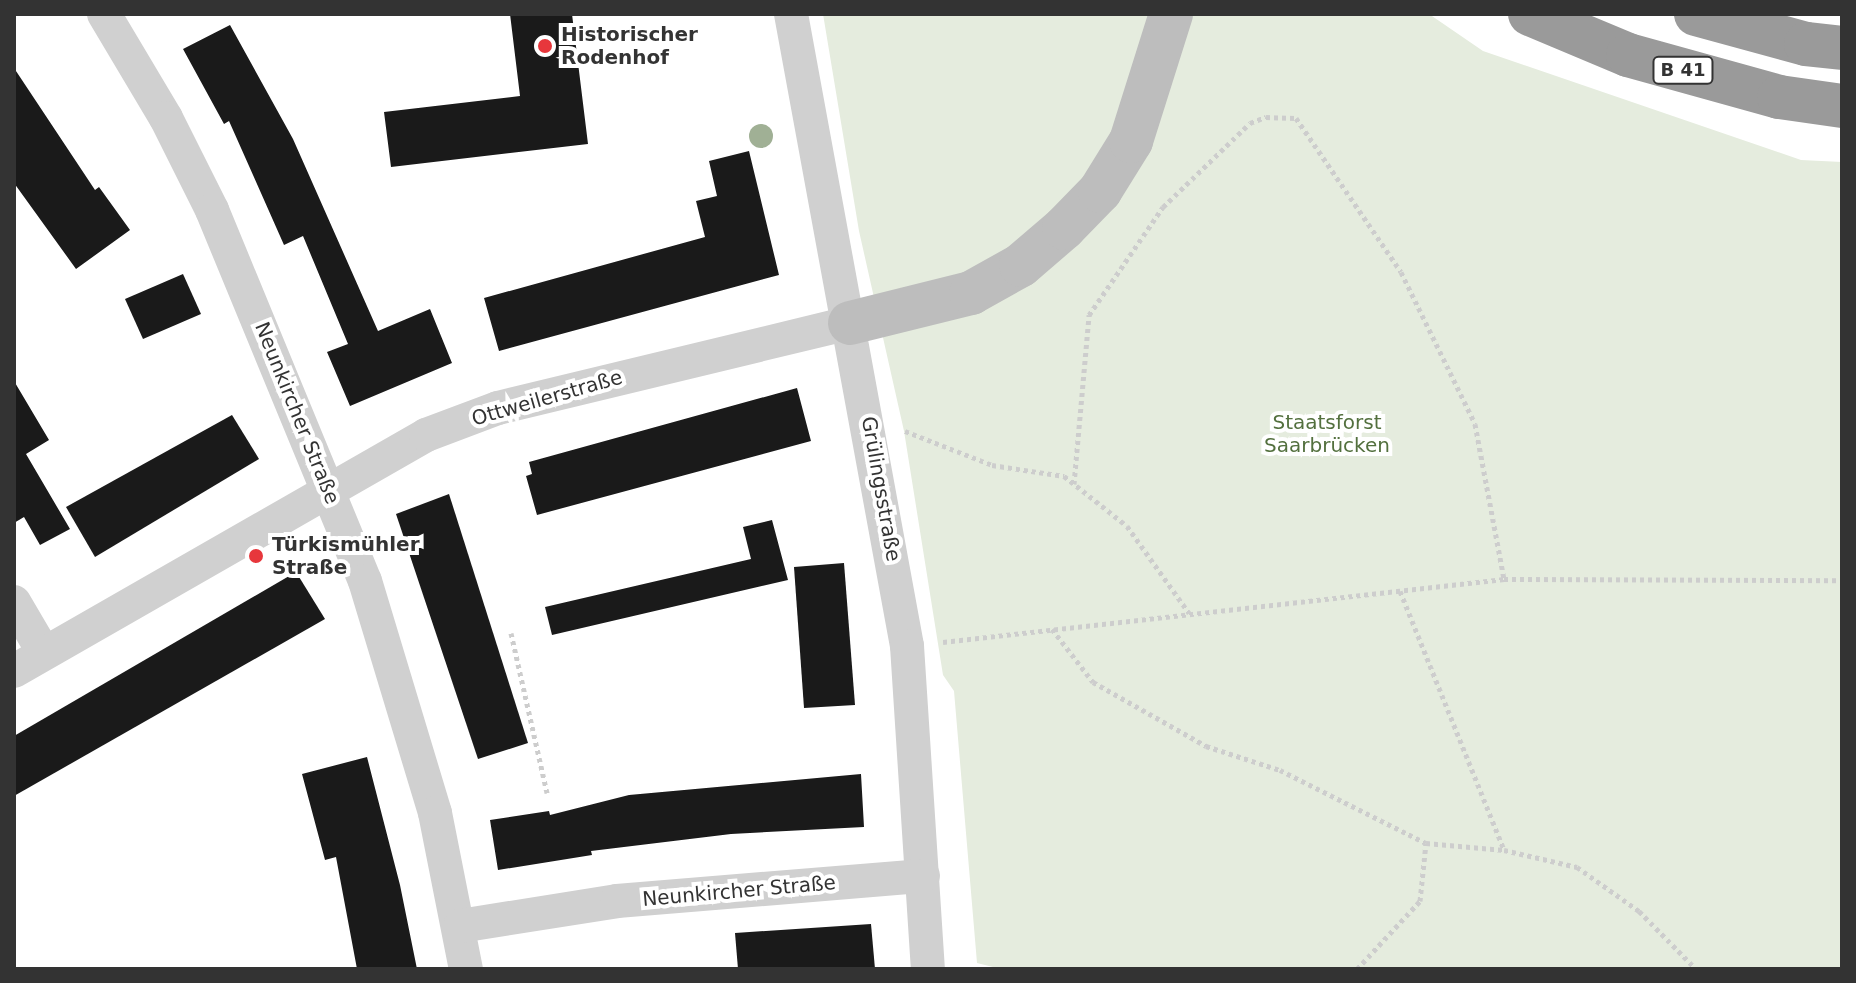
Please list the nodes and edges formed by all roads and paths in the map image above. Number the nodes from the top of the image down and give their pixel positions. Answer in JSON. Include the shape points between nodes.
{"nodes":[{"id":1,"x":104,"y":14,"type":"edge"},
{"id":2,"x":791,"y":14,"type":"edge"},
{"id":3,"x":1171,"y":14,"type":"edge"},
{"id":4,"x":1530,"y":14,"type":"edge"},
{"id":5,"x":1696,"y":14,"type":"edge"},
{"id":6,"x":1842,"y":48,"type":"edge"},
{"id":7,"x":1842,"y":106,"type":"edge"},
{"id":8,"x":850,"y":323,"type":"junction"},
{"id":9,"x":872,"y":435,"type":"junction"},
{"id":10,"x":1074,"y":484,"type":"junction"},
{"id":11,"x":328,"y":488,"type":"junction"},
{"id":12,"x":1504,"y":579,"type":"junction"},
{"id":13,"x":1842,"y":580,"type":"edge"},
{"id":14,"x":1400,"y":591,"type":"junction"},
{"id":15,"x":14,"y":602,"type":"edge"},
{"id":16,"x":1189,"y":613,"type":"junction"},
{"id":17,"x":1052,"y":629,"type":"junction"},
{"id":18,"x":511,"y":633,"type":"dead end"},
{"id":19,"x":907,"y":646,"type":"junction"},
{"id":20,"x":44,"y":653,"type":"junction"},
{"id":21,"x":14,"y":671,"type":"edge"},
{"id":22,"x":547,"y":793,"type":"dead end"},
{"id":23,"x":1426,"y":843,"type":"junction"},
{"id":24,"x":1504,"y":850,"type":"junction"},
{"id":25,"x":923,"y":876,"type":"junction"},
{"id":26,"x":460,"y":926,"type":"junction"},
{"id":27,"x":466,"y":969,"type":"edge"},
{"id":28,"x":928,"y":969,"type":"edge"},
{"id":29,"x":1357,"y":969,"type":"edge"},
{"id":30,"x":1696,"y":969,"type":"edge"}],
"edges":[{"from":1,"to":11,"type":"street","name":"Neunkircher Straße","via":[[166,118],[212,210]]},
{"from":2,"to":8,"type":"street","name":"Grülingsstraße"},
{"from":3,"to":8,"type":"street","via":[[1131,141],[1100,191],[1064,228],[1021,265],[971,293]]},
{"from":4,"to":7,"type":"highway","number":"B 41","via":[[1628,55],[1779,97]]},
{"from":5,"to":6,"type":"highway","via":[[1806,44]]},
{"from":8,"to":9,"type":"street","name":"Grülingsstraße"},
{"from":8,"to":11,"type":"street","name":"Ottweilerstraße","via":[[498,408],[426,435]]},
{"from":9,"to":10,"type":"path","via":[[904,430],[992,465],[1064,476]]},
{"from":9,"to":19,"type":"street","name":"Grülingsstraße"},
{"from":10,"to":12,"type":"path","via":[[1089,315],[1163,207],[1250,123],[1266,117],[1296,118],[1401,272],[1475,424]]},
{"from":10,"to":16,"type":"path","via":[[1127,526]]},
{"from":11,"to":20,"type":"street","name":"Ottweilerstraße"},
{"from":11,"to":26,"type":"street","name":"Neunkircher Straße","via":[[405,702]]},
{"from":12,"to":13,"type":"path"},
{"from":12,"to":14,"type":"path"},
{"from":14,"to":16,"type":"path"},
{"from":14,"to":24,"type":"path"},
{"from":15,"to":20,"type":"street"},
{"from":16,"to":17,"type":"path"},
{"from":17,"to":19,"type":"path"},
{"from":17,"to":23,"type":"path","via":[[1093,682],[1206,746],[1280,770]]},
{"from":18,"to":22,"type":"path"},
{"from":19,"to":25,"type":"street","name":"Grülingsstraße"},
{"from":20,"to":21,"type":"street","name":"Ottweilerstraße"},
{"from":23,"to":24,"type":"path"},
{"from":23,"to":29,"type":"path","via":[[1420,901]]},
{"from":24,"to":30,"type":"path","via":[[1577,867],[1639,911]]},
{"from":25,"to":26,"type":"street","name":"Neunkircher Straße","via":[[617,901]]},
{"from":25,"to":28,"type":"street","name":"Grülingsstraße"},
{"from":26,"to":27,"type":"street","name":"Neunkircher Straße"}]}
